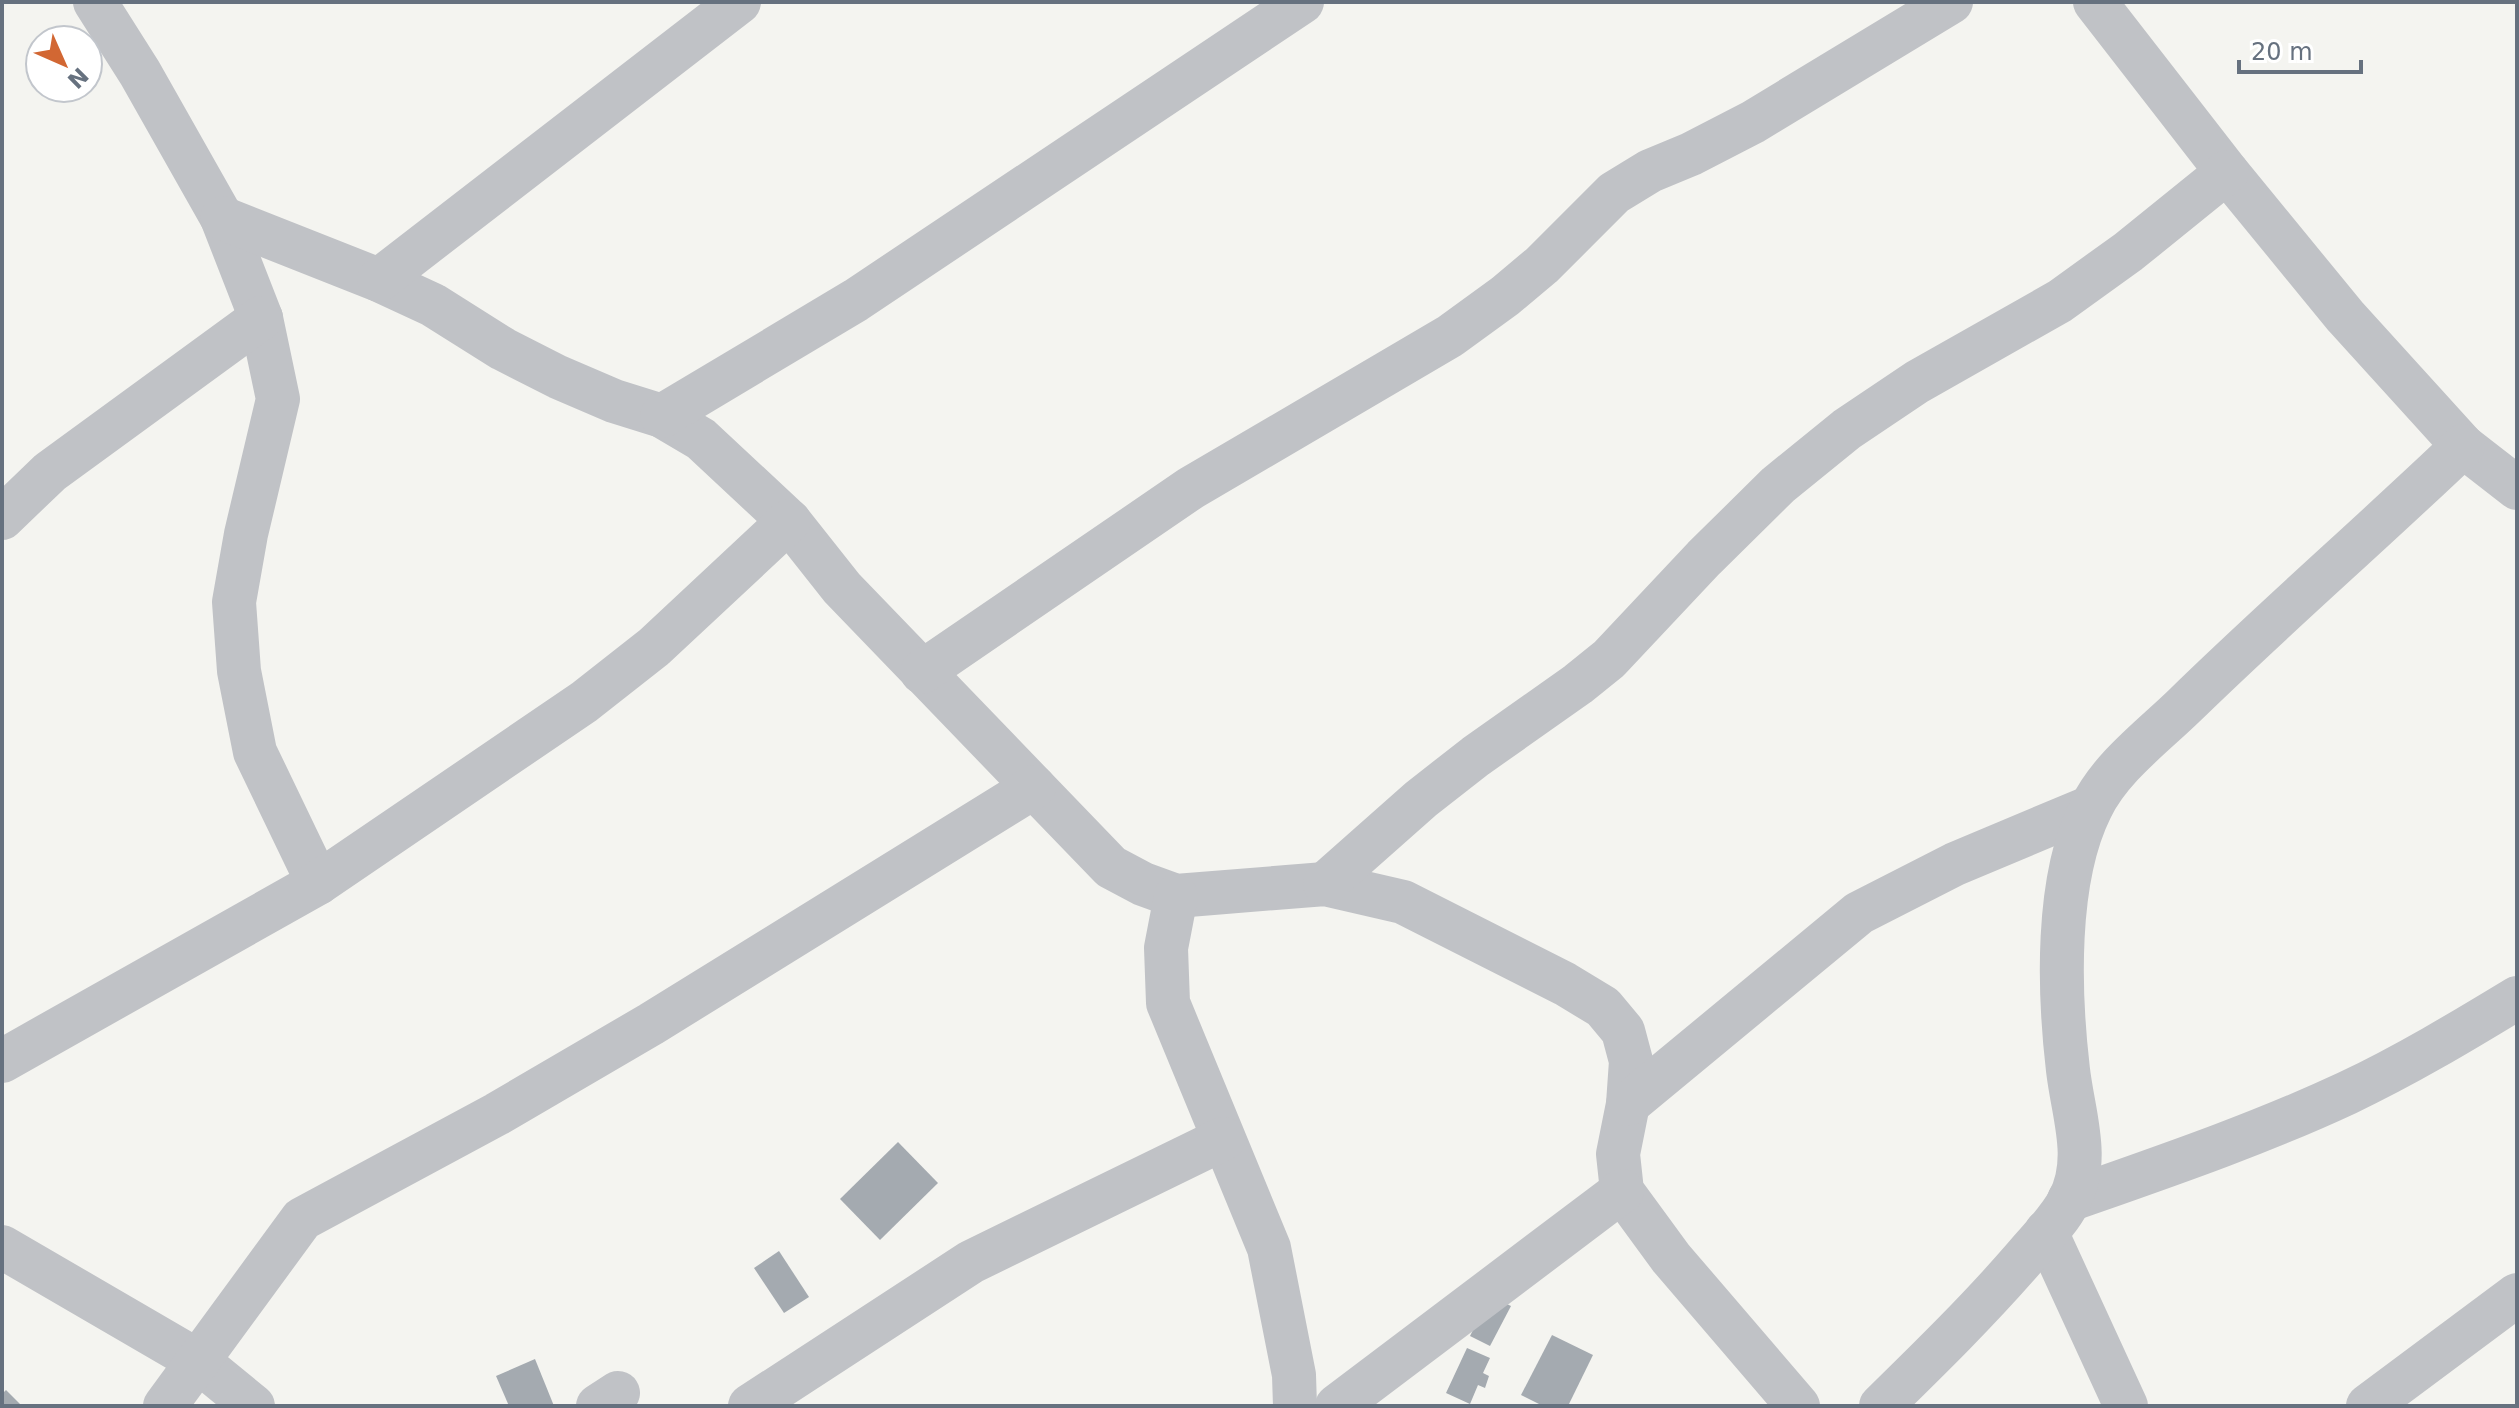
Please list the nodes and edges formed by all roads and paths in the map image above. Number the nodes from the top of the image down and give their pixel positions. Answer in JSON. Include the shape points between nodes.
{"nodes":[{"id":1,"x":95,"y":2,"type":"edge"},
{"id":2,"x":739,"y":2,"type":"edge"},
{"id":3,"x":1302,"y":2,"type":"edge"},
{"id":4,"x":1951,"y":2,"type":"edge"},
{"id":5,"x":2095,"y":2,"type":"edge"},
{"id":6,"x":2227,"y":172,"type":"junction"},
{"id":7,"x":222,"y":218,"type":"junction"},
{"id":8,"x":379,"y":280,"type":"junction"},
{"id":9,"x":261,"y":318,"type":"junction"},
{"id":10,"x":662,"y":416,"type":"junction"},
{"id":11,"x":2463,"y":446,"type":"junction"},
{"id":12,"x":2517,"y":488,"type":"edge"},
{"id":13,"x":2,"y":518,"type":"edge"},
{"id":14,"x":789,"y":521,"type":"junction"},
{"id":15,"x":922,"y":672,"type":"junction"},
{"id":16,"x":1034,"y":787,"type":"junction"},
{"id":17,"x":2091,"y":807,"type":"junction"},
{"id":18,"x":318,"y":883,"type":"junction"},
{"id":19,"x":1325,"y":884,"type":"junction"},
{"id":20,"x":1176,"y":896,"type":"junction"},
{"id":21,"x":2517,"y":998,"type":"edge"},
{"id":22,"x":2,"y":1061,"type":"edge"},
{"id":23,"x":1628,"y":1104,"type":"junction"},
{"id":24,"x":1223,"y":1139,"type":"junction"},
{"id":25,"x":1622,"y":1191,"type":"junction"},
{"id":26,"x":2058,"y":1216,"type":"junction"},
{"id":27,"x":2,"y":1247,"type":"edge"},
{"id":28,"x":2517,"y":1295,"type":"edge"},
{"id":29,"x":198,"y":1361,"type":"junction"},
{"id":30,"x":165,"y":1406,"type":"edge"},
{"id":31,"x":253,"y":1406,"type":"edge"},
{"id":32,"x":750,"y":1406,"type":"edge"},
{"id":33,"x":1295,"y":1406,"type":"edge"},
{"id":34,"x":1337,"y":1406,"type":"edge"},
{"id":35,"x":1798,"y":1406,"type":"edge"},
{"id":36,"x":1881,"y":1406,"type":"edge"},
{"id":37,"x":2126,"y":1406,"type":"edge"},
{"id":38,"x":2368,"y":1406,"type":"edge"}],
"edges":[{"from":1,"to":7,"type":"street"},
{"from":2,"to":8,"type":"street"},
{"from":3,"to":10,"type":"street","via":[[856,300]]},
{"from":4,"to":15,"type":"street","via":[[1753,122],[1614,193],[1542,265],[1450,336],[1191,488]]},
{"from":5,"to":6,"type":"street"},
{"from":6,"to":11,"type":"street","via":[[2345,316]]},
{"from":6,"to":19,"type":"street","via":[[2060,301],[1917,382],[1847,429],[1778,485],[1609,659],[1421,799]]},
{"from":7,"to":8,"type":"street"},
{"from":7,"to":9,"type":"street"},
{"from":8,"to":10,"type":"street","via":[[558,377]]},
{"from":9,"to":13,"type":"street","via":[[50,472]]},
{"from":9,"to":18,"type":"street","via":[[278,399],[234,602],[239,671],[255,752]]},
{"from":10,"to":14,"type":"street","via":[[701,439]]},
{"from":11,"to":12,"type":"street"},
{"from":11,"to":17,"type":"street","via":[[2250,641],[2115,773]]},
{"from":14,"to":15,"type":"street","via":[[842,588]]},
{"from":14,"to":18,"type":"street","via":[[654,647],[584,702]]},
{"from":15,"to":16,"type":"street"},
{"from":16,"to":20,"type":"street","via":[[1111,867]]},
{"from":16,"to":29,"type":"street","via":[[638,1032],[302,1219]]},
{"from":17,"to":23,"type":"street","via":[[1955,864],[1859,913]]},
{"from":17,"to":26,"type":"street","via":[[2073,854],[2061,994],[2079,1128],[2079,1167]]},
{"from":18,"to":22,"type":"street"},
{"from":19,"to":20,"type":"street"},
{"from":19,"to":23,"type":"street","via":[[1403,902],[1603,1007],[1623,1031],[1631,1061]]},
{"from":20,"to":24,"type":"street","via":[[1166,948],[1168,1003]]},
{"from":21,"to":26,"type":"street","via":[[2345,1094]]},
{"from":23,"to":25,"type":"street","via":[[1618,1154]]},
{"from":24,"to":32,"type":"street","via":[[971,1262]]},
{"from":24,"to":33,"type":"street","via":[[1269,1248],[1294,1375]]},
{"from":25,"to":34,"type":"street"},
{"from":25,"to":35,"type":"street","via":[[1671,1258]]},
{"from":26,"to":36,"type":"street","via":[[1985,1303]]},
{"from":26,"to":37,"type":"street"},
{"from":27,"to":29,"type":"street"},
{"from":28,"to":38,"type":"street"},
{"from":29,"to":30,"type":"street"},
{"from":29,"to":31,"type":"street"}]}
